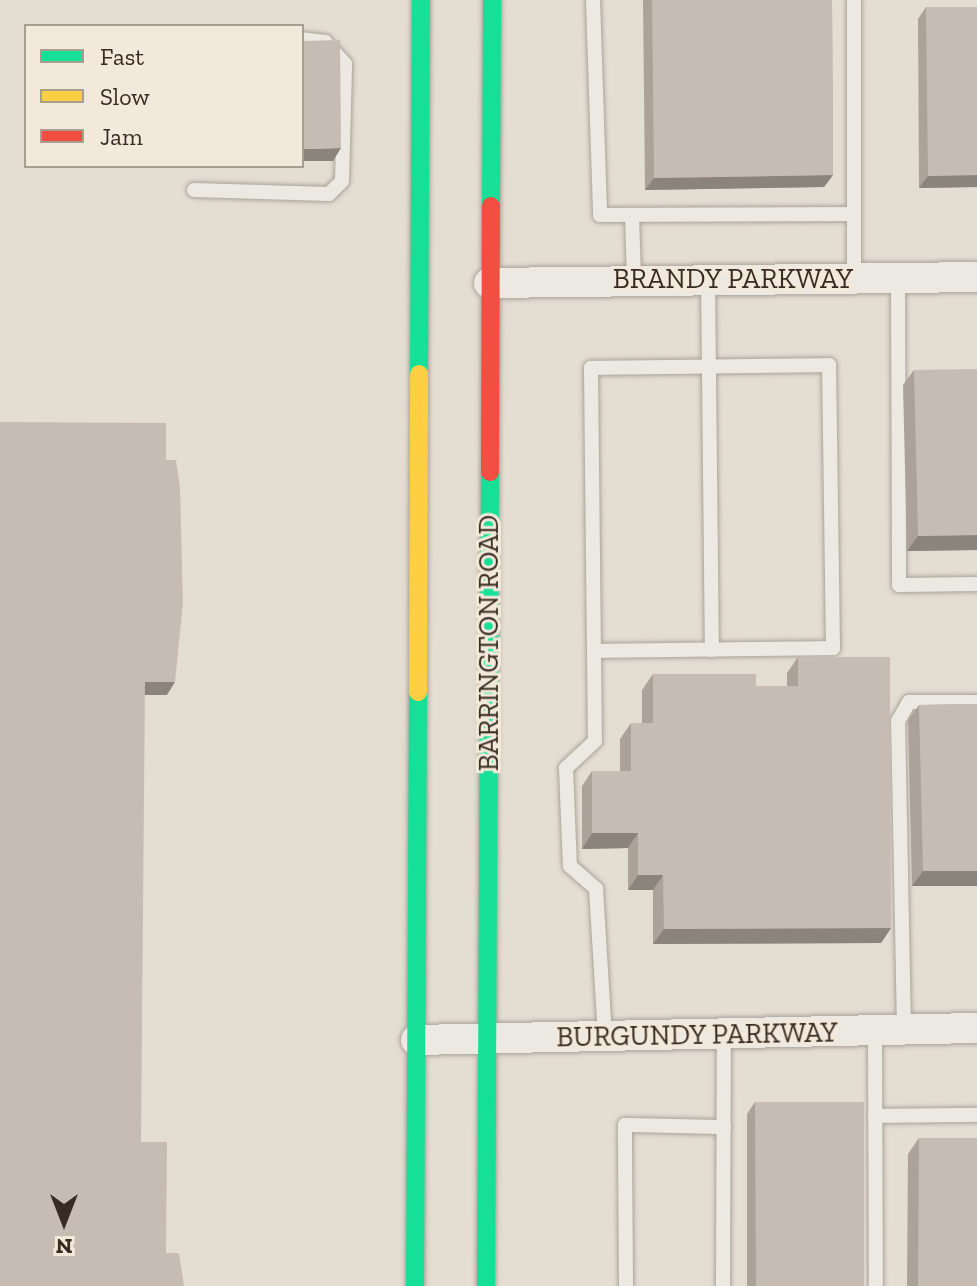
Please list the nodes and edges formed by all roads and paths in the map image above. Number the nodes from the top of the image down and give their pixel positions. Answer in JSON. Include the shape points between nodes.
{"nodes":[{"id":1,"x":421,"y":0,"type":"edge"},
{"id":2,"x":492,"y":0,"type":"edge"},
{"id":3,"x":593,"y":0,"type":"edge"},
{"id":4,"x":854,"y":0,"type":"edge"},
{"id":5,"x":304,"y":39,"type":"edge"},
{"id":6,"x":194,"y":190,"type":"dead end"},
{"id":7,"x":854,"y":214,"type":"junction"},
{"id":8,"x":632,"y":215,"type":"junction"},
{"id":9,"x":977,"y":277,"type":"edge"},
{"id":10,"x":854,"y":278,"type":"junction"},
{"id":11,"x":898,"y":278,"type":"junction"},
{"id":12,"x":708,"y":279,"type":"junction"},
{"id":13,"x":634,"y":280,"type":"junction"},
{"id":14,"x":489,"y":283,"type":"junction"},
{"id":15,"x":711,"y":366,"type":"junction"},
{"id":16,"x":977,"y":584,"type":"edge"},
{"id":17,"x":712,"y":650,"type":"junction"},
{"id":18,"x":594,"y":651,"type":"junction"},
{"id":19,"x":977,"y":702,"type":"edge"},
{"id":20,"x":977,"y":1028,"type":"edge"},
{"id":21,"x":889,"y":1030,"type":"junction"},
{"id":22,"x":724,"y":1034,"type":"junction"},
{"id":23,"x":605,"y":1037,"type":"junction"},
{"id":24,"x":416,"y":1040,"type":"junction"},
{"id":25,"x":490,"y":1040,"type":"junction"},
{"id":26,"x":977,"y":1115,"type":"edge"},
{"id":27,"x":875,"y":1116,"type":"junction"},
{"id":28,"x":724,"y":1127,"type":"junction"},
{"id":29,"x":415,"y":1286,"type":"edge"},
{"id":30,"x":486,"y":1286,"type":"edge"},
{"id":31,"x":626,"y":1286,"type":"edge"},
{"id":32,"x":723,"y":1286,"type":"edge"},
{"id":33,"x":876,"y":1286,"type":"edge"}],
"edges":[{"from":1,"to":24,"type":"main road"},
{"from":2,"to":14,"type":"main road","name":"BARRINGTON ROAD"},
{"from":3,"to":8,"type":"lane","via":[[600,215]]},
{"from":4,"to":7,"type":"lane"},
{"from":5,"to":6,"type":"lane","via":[[325,42],[345,64],[342,181],[329,194]]},
{"from":7,"to":8,"type":"lane"},
{"from":7,"to":10,"type":"lane"},
{"from":8,"to":13,"type":"lane"},
{"from":9,"to":11,"type":"street","name":"BRANDY PARKWAY"},
{"from":10,"to":11,"type":"street","name":"BRANDY PARKWAY"},
{"from":10,"to":12,"type":"street","name":"BRANDY PARKWAY"},
{"from":11,"to":16,"type":"lane","via":[[899,585]]},
{"from":12,"to":13,"type":"street","name":"BRANDY PARKWAY"},
{"from":12,"to":15,"type":"lane"},
{"from":13,"to":14,"type":"street","name":"BRANDY PARKWAY"},
{"from":14,"to":25,"type":"main road","name":"BARRINGTON ROAD"},
{"from":15,"to":17,"type":"lane"},
{"from":15,"to":17,"type":"lane","via":[[829,365],[833,648]]},
{"from":15,"to":18,"type":"lane","via":[[591,368]]},
{"from":17,"to":18,"type":"lane"},
{"from":18,"to":23,"type":"lane","via":[[595,741],[566,768],[570,866],[596,889]]},
{"from":19,"to":21,"type":"lane","via":[[909,702],[898,721]]},
{"from":20,"to":21,"type":"street","name":"BURGUNDY PARKWAY"},
{"from":21,"to":22,"type":"street","name":"BURGUNDY PARKWAY"},
{"from":21,"to":27,"type":"lane"},
{"from":22,"to":23,"type":"street","name":"BURGUNDY PARKWAY"},
{"from":22,"to":28,"type":"lane"},
{"from":23,"to":25,"type":"street","name":"BURGUNDY PARKWAY"},
{"from":24,"to":25,"type":"street","name":"BURGUNDY PARKWAY"},
{"from":24,"to":29,"type":"main road"},
{"from":25,"to":30,"type":"main road","name":"BARRINGTON ROAD"},
{"from":26,"to":27,"type":"lane"},
{"from":27,"to":33,"type":"lane"},
{"from":28,"to":31,"type":"lane","via":[[625,1125]]},
{"from":28,"to":32,"type":"lane"}]}
